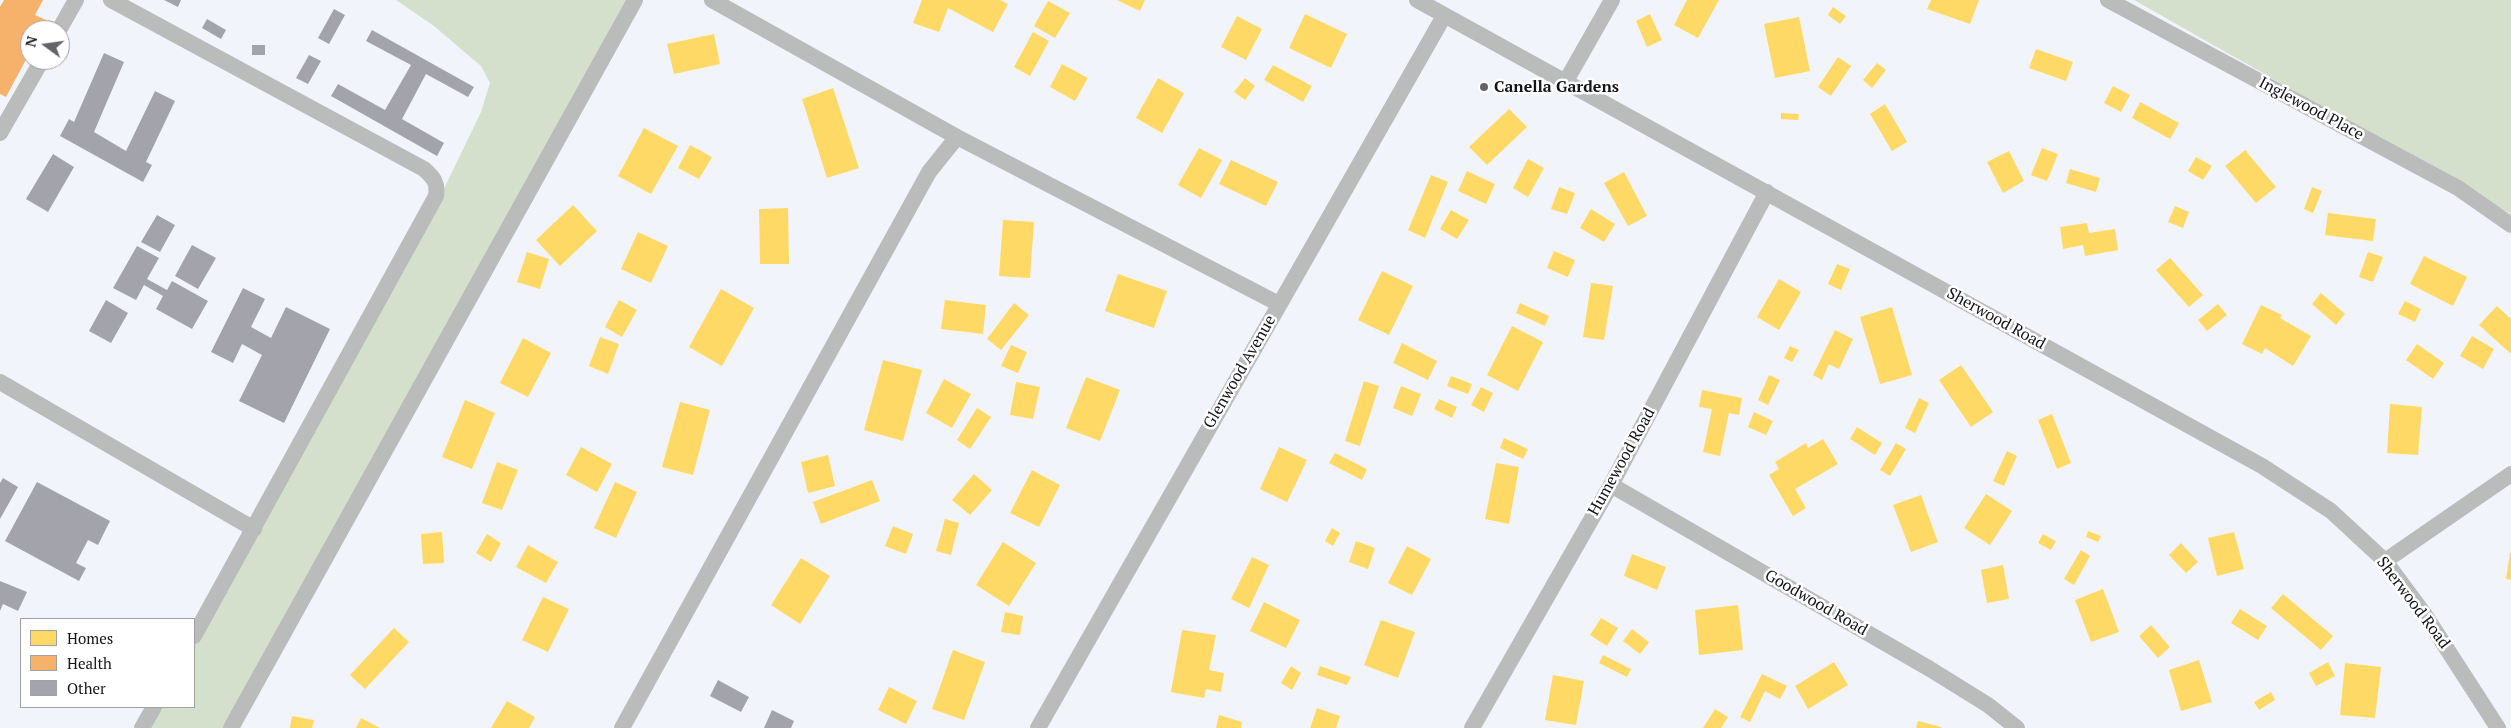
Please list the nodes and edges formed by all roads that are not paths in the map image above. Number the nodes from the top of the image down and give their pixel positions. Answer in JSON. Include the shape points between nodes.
{"nodes":[{"id":1,"x":76,"y":0,"type":"edge"},
{"id":2,"x":111,"y":0,"type":"edge"},
{"id":3,"x":635,"y":0,"type":"edge"},
{"id":4,"x":712,"y":0,"type":"edge"},
{"id":5,"x":1417,"y":0,"type":"edge"},
{"id":6,"x":1612,"y":0,"type":"edge"},
{"id":7,"x":2108,"y":0,"type":"edge"},
{"id":8,"x":1444,"y":16,"type":"junction"},
{"id":9,"x":65,"y":20,"type":"edge"},
{"id":10,"x":36,"y":70,"type":"edge"},
{"id":11,"x":1566,"y":81,"type":"junction"},
{"id":12,"x":0,"y":133,"type":"edge"},
{"id":13,"x":957,"y":137,"type":"junction"},
{"id":14,"x":1767,"y":192,"type":"junction"},
{"id":15,"x":2511,"y":225,"type":"edge"},
{"id":16,"x":1279,"y":304,"type":"junction"},
{"id":17,"x":0,"y":382,"type":"edge"},
{"id":18,"x":2511,"y":474,"type":"edge"},
{"id":19,"x":1610,"y":484,"type":"junction"},
{"id":20,"x":254,"y":529,"type":"junction"},
{"id":21,"x":2385,"y":561,"type":"junction"},
{"id":22,"x":195,"y":634,"type":"edge"},
{"id":23,"x":153,"y":708,"type":"edge"},
{"id":24,"x":142,"y":728,"type":"edge"},
{"id":25,"x":231,"y":728,"type":"edge"},
{"id":26,"x":622,"y":728,"type":"edge"},
{"id":27,"x":1038,"y":728,"type":"edge"},
{"id":28,"x":1472,"y":728,"type":"edge"},
{"id":29,"x":2018,"y":728,"type":"edge"},
{"id":30,"x":2498,"y":728,"type":"edge"}],
"edges":[{"from":1,"to":9,"type":"street"},
{"from":2,"to":20,"type":"street","via":[[424,169],[434,177],[437,186],[436,196]]},
{"from":3,"to":25,"type":"street"},
{"from":4,"to":13,"type":"street"},
{"from":5,"to":8,"type":"street","name":"Sherwood Road"},
{"from":6,"to":11,"type":"street"},
{"from":7,"to":15,"type":"street","name":"Inglewood Place","via":[[2458,188]]},
{"from":8,"to":11,"type":"street","name":"Sherwood Road"},
{"from":8,"to":16,"type":"street","name":"Glenwood Avenue"},
{"from":10,"to":12,"type":"street"},
{"from":11,"to":14,"type":"street","name":"Sherwood Road"},
{"from":13,"to":16,"type":"street"},
{"from":13,"to":26,"type":"street","via":[[929,172]]},
{"from":14,"to":19,"type":"street","name":"Humewood Road"},
{"from":14,"to":21,"type":"street","name":"Sherwood Road","via":[[2262,466],[2331,511]]},
{"from":16,"to":27,"type":"street","name":"Glenwood Avenue"},
{"from":17,"to":20,"type":"street"},
{"from":18,"to":21,"type":"street"},
{"from":19,"to":28,"type":"street","name":"Humewood Road"},
{"from":19,"to":29,"type":"street","name":"Goodwood Road","via":[[1930,669]]},
{"from":20,"to":22,"type":"street"},
{"from":21,"to":30,"type":"street","name":"Sherwood Road","via":[[2425,615]]},
{"from":23,"to":24,"type":"street"}]}
